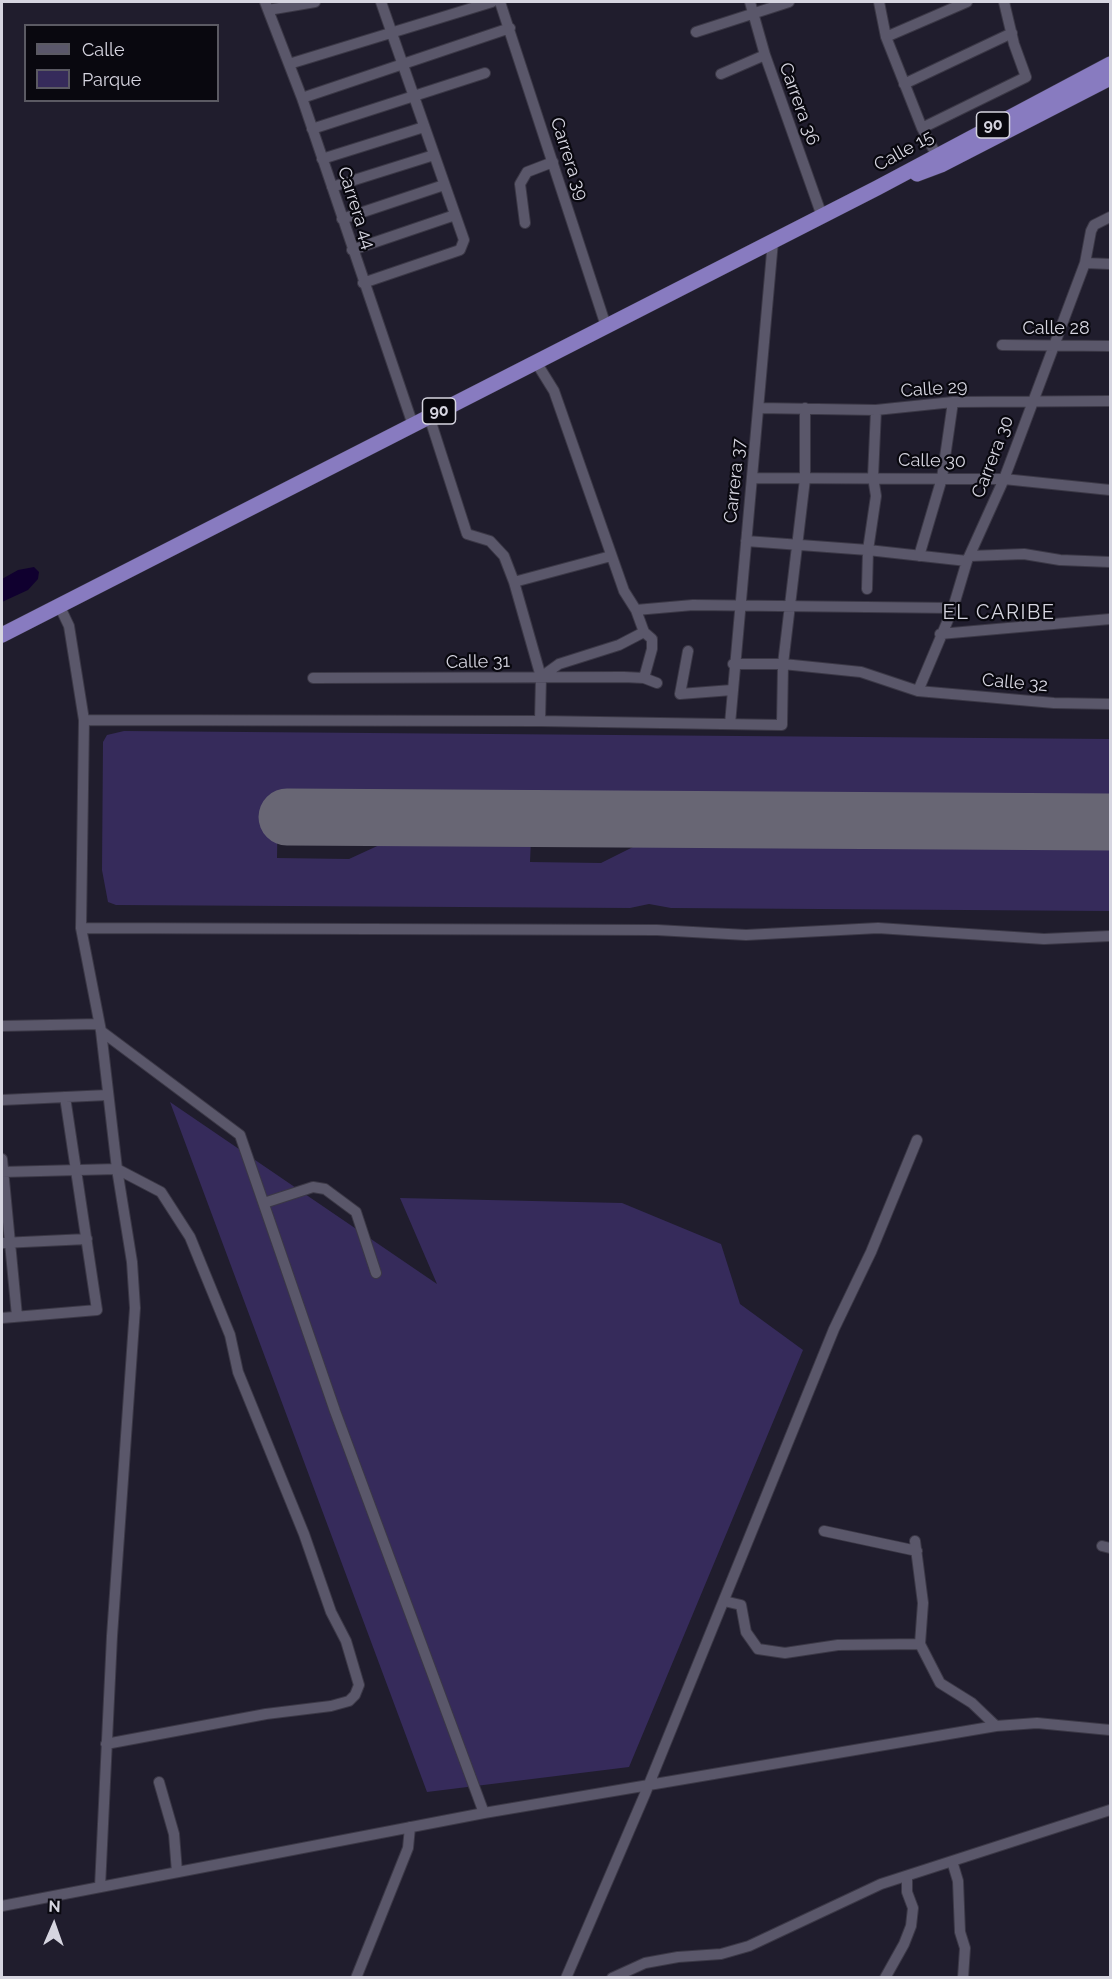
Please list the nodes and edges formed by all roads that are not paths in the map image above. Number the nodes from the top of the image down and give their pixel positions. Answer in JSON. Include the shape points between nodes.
{"nodes":[{"id":1,"x":315,"y":2,"type":"edge"},
{"id":2,"x":381,"y":2,"type":"edge"},
{"id":3,"x":492,"y":2,"type":"edge"},
{"id":4,"x":500,"y":2,"type":"edge"},
{"id":5,"x":750,"y":2,"type":"edge"},
{"id":6,"x":789,"y":2,"type":"edge"},
{"id":7,"x":879,"y":2,"type":"edge"},
{"id":8,"x":967,"y":2,"type":"edge"},
{"id":9,"x":1004,"y":2,"type":"edge"},
{"id":10,"x":267,"y":6,"type":"edge"},
{"id":11,"x":754,"y":13,"type":"junction"},
{"id":12,"x":510,"y":28,"type":"junction"},
{"id":13,"x":390,"y":32,"type":"junction"},
{"id":14,"x":696,"y":32,"type":"dead end"},
{"id":15,"x":1012,"y":33,"type":"junction"},
{"id":16,"x":886,"y":37,"type":"junction"},
{"id":17,"x":765,"y":55,"type":"junction"},
{"id":18,"x":289,"y":64,"type":"junction"},
{"id":19,"x":402,"y":64,"type":"junction"},
{"id":20,"x":1110,"y":64,"type":"edge"},
{"id":21,"x":485,"y":72,"type":"dead end"},
{"id":22,"x":721,"y":74,"type":"dead end"},
{"id":23,"x":1110,"y":78,"type":"edge"},
{"id":24,"x":904,"y":84,"type":"junction"},
{"id":25,"x":413,"y":96,"type":"junction"},
{"id":26,"x":302,"y":98,"type":"junction"},
{"id":27,"x":424,"y":127,"type":"junction"},
{"id":28,"x":922,"y":128,"type":"junction"},
{"id":29,"x":312,"y":129,"type":"junction"},
{"id":30,"x":434,"y":154,"type":"junction"},
{"id":31,"x":322,"y":159,"type":"junction"},
{"id":32,"x":939,"y":160,"type":"junction"},
{"id":33,"x":553,"y":162,"type":"junction"},
{"id":34,"x":444,"y":185,"type":"junction"},
{"id":35,"x":332,"y":187,"type":"junction"},
{"id":36,"x":455,"y":215,"type":"junction"},
{"id":37,"x":822,"y":216,"type":"junction"},
{"id":38,"x":1110,"y":217,"type":"edge"},
{"id":39,"x":342,"y":219,"type":"junction"},
{"id":40,"x":525,"y":224,"type":"dead end"},
{"id":41,"x":773,"y":241,"type":"junction"},
{"id":42,"x":352,"y":250,"type":"junction"},
{"id":43,"x":1085,"y":263,"type":"junction"},
{"id":44,"x":1110,"y":264,"type":"edge"},
{"id":45,"x":363,"y":283,"type":"junction"},
{"id":46,"x":606,"y":326,"type":"junction"},
{"id":47,"x":1053,"y":344,"type":"junction"},
{"id":48,"x":1002,"y":345,"type":"dead end"},
{"id":49,"x":1110,"y":346,"type":"edge"},
{"id":50,"x":536,"y":362,"type":"junction"},
{"id":51,"x":1110,"y":401,"type":"edge"},
{"id":52,"x":953,"y":402,"type":"junction"},
{"id":53,"x":1031,"y":402,"type":"junction"},
{"id":54,"x":759,"y":408,"type":"junction"},
{"id":55,"x":805,"y":408,"type":"junction"},
{"id":56,"x":876,"y":410,"type":"junction"},
{"id":57,"x":429,"y":416,"type":"junction"},
{"id":58,"x":414,"y":424,"type":"junction"},
{"id":59,"x":873,"y":477,"type":"junction"},
{"id":60,"x":942,"y":477,"type":"junction"},
{"id":61,"x":753,"y":478,"type":"junction"},
{"id":62,"x":805,"y":479,"type":"junction"},
{"id":63,"x":1004,"y":479,"type":"junction"},
{"id":64,"x":1110,"y":489,"type":"edge"},
{"id":65,"x":746,"y":541,"type":"junction"},
{"id":66,"x":797,"y":544,"type":"junction"},
{"id":67,"x":868,"y":550,"type":"junction"},
{"id":68,"x":612,"y":556,"type":"junction"},
{"id":69,"x":919,"y":556,"type":"junction"},
{"id":70,"x":968,"y":559,"type":"junction"},
{"id":71,"x":1110,"y":562,"type":"edge"},
{"id":72,"x":514,"y":582,"type":"junction"},
{"id":73,"x":867,"y":589,"type":"dead end"},
{"id":74,"x":59,"y":605,"type":"junction"},
{"id":75,"x":740,"y":606,"type":"junction"},
{"id":76,"x":790,"y":606,"type":"junction"},
{"id":77,"x":953,"y":608,"type":"junction"},
{"id":78,"x":636,"y":610,"type":"junction"},
{"id":79,"x":1110,"y":619,"type":"edge"},
{"id":80,"x":644,"y":632,"type":"junction"},
{"id":81,"x":940,"y":634,"type":"junction"},
{"id":82,"x":2,"y":635,"type":"edge"},
{"id":83,"x":688,"y":651,"type":"dead end"},
{"id":84,"x":733,"y":664,"type":"junction"},
{"id":85,"x":783,"y":664,"type":"junction"},
{"id":86,"x":541,"y":677,"type":"junction"},
{"id":87,"x":313,"y":678,"type":"dead end"},
{"id":88,"x":644,"y":678,"type":"junction"},
{"id":89,"x":657,"y":683,"type":"dead end"},
{"id":90,"x":732,"y":690,"type":"junction"},
{"id":91,"x":918,"y":691,"type":"junction"},
{"id":92,"x":1110,"y":704,"type":"edge"},
{"id":93,"x":84,"y":720,"type":"junction"},
{"id":94,"x":540,"y":721,"type":"junction"},
{"id":95,"x":730,"y":724,"type":"junction"},
{"id":96,"x":81,"y":928,"type":"junction"},
{"id":97,"x":1110,"y":936,"type":"edge"},
{"id":98,"x":2,"y":1026,"type":"edge"},
{"id":99,"x":100,"y":1027,"type":"junction"},
{"id":100,"x":108,"y":1095,"type":"junction"},
{"id":101,"x":65,"y":1097,"type":"junction"},
{"id":102,"x":2,"y":1100,"type":"edge"},
{"id":103,"x":917,"y":1140,"type":"dead end"},
{"id":104,"x":2,"y":1159,"type":"edge"},
{"id":105,"x":117,"y":1169,"type":"junction"},
{"id":106,"x":77,"y":1170,"type":"junction"},
{"id":107,"x":2,"y":1172,"type":"edge"},
{"id":108,"x":264,"y":1203,"type":"junction"},
{"id":109,"x":87,"y":1239,"type":"junction"},
{"id":110,"x":6,"y":1243,"type":"edge"},
{"id":111,"x":376,"y":1274,"type":"dead end"},
{"id":112,"x":17,"y":1316,"type":"junction"},
{"id":113,"x":2,"y":1318,"type":"edge"},
{"id":114,"x":824,"y":1531,"type":"dead end"},
{"id":115,"x":724,"y":1601,"type":"junction"},
{"id":116,"x":920,"y":1644,"type":"junction"},
{"id":117,"x":996,"y":1726,"type":"junction"},
{"id":118,"x":1110,"y":1730,"type":"edge"},
{"id":119,"x":106,"y":1744,"type":"junction"},
{"id":120,"x":159,"y":1782,"type":"dead end"},
{"id":121,"x":649,"y":1785,"type":"junction"},
{"id":122,"x":1110,"y":1810,"type":"edge"},
{"id":123,"x":484,"y":1813,"type":"junction"},
{"id":124,"x":410,"y":1827,"type":"junction"},
{"id":125,"x":952,"y":1861,"type":"junction"},
{"id":126,"x":177,"y":1872,"type":"junction"},
{"id":127,"x":907,"y":1877,"type":"junction"},
{"id":128,"x":100,"y":1887,"type":"junction"},
{"id":129,"x":2,"y":1906,"type":"edge"},
{"id":130,"x":356,"y":1977,"type":"edge"},
{"id":131,"x":566,"y":1977,"type":"edge"},
{"id":132,"x":612,"y":1977,"type":"edge"},
{"id":133,"x":885,"y":1977,"type":"edge"},
{"id":134,"x":963,"y":1977,"type":"edge"}],
"edges":[{"from":1,"to":10,"type":"street"},
{"from":2,"to":13,"type":"street"},
{"from":3,"to":13,"type":"street"},
{"from":4,"to":12,"type":"street","name":"Carrera 39"},
{"from":5,"to":11,"type":"street","name":"Carrera 36"},
{"from":6,"to":11,"type":"street"},
{"from":7,"to":16,"type":"street"},
{"from":8,"to":16,"type":"street"},
{"from":9,"to":15,"type":"street"},
{"from":10,"to":18,"type":"street","name":"Carrera 44"},
{"from":11,"to":14,"type":"street"},
{"from":11,"to":17,"type":"street","name":"Carrera 36"},
{"from":12,"to":19,"type":"street"},
{"from":12,"to":33,"type":"street","name":"Carrera 39"},
{"from":13,"to":18,"type":"street"},
{"from":13,"to":19,"type":"street"},
{"from":15,"to":24,"type":"street"},
{"from":15,"to":28,"type":"street","via":[[1026,77]]},
{"from":16,"to":24,"type":"street"},
{"from":17,"to":22,"type":"street"},
{"from":17,"to":37,"type":"street","name":"Carrera 36"},
{"from":18,"to":26,"type":"street","name":"Carrera 44"},
{"from":19,"to":25,"type":"street"},
{"from":19,"to":26,"type":"street"},
{"from":20,"to":32,"type":"highway","name":"Calle 15","number":"90"},
{"from":21,"to":25,"type":"street"},
{"from":23,"to":32,"type":"highway","name":"Calle 15","number":"90"},
{"from":24,"to":28,"type":"street"},
{"from":25,"to":27,"type":"street"},
{"from":25,"to":29,"type":"street"},
{"from":26,"to":29,"type":"street","name":"Carrera 44"},
{"from":27,"to":30,"type":"street"},
{"from":27,"to":31,"type":"street"},
{"from":28,"to":32,"type":"street"},
{"from":29,"to":31,"type":"street","name":"Carrera 44"},
{"from":30,"to":34,"type":"street"},
{"from":30,"to":35,"type":"street"},
{"from":31,"to":35,"type":"street","name":"Carrera 44"},
{"from":32,"to":37,"type":"highway","name":"Calle 15","number":"90"},
{"from":33,"to":40,"type":"street","via":[[527,172],[520,184]]},
{"from":33,"to":46,"type":"street","name":"Carrera 39"},
{"from":34,"to":36,"type":"street"},
{"from":34,"to":39,"type":"street"},
{"from":35,"to":39,"type":"street","name":"Carrera 44"},
{"from":36,"to":42,"type":"street"},
{"from":36,"to":45,"type":"street","via":[[464,240],[460,250]]},
{"from":37,"to":41,"type":"highway","number":"90"},
{"from":38,"to":43,"type":"street","name":"Carrera 30","via":[[1094,225]]},
{"from":39,"to":42,"type":"street","name":"Carrera 44"},
{"from":41,"to":46,"type":"highway","number":"90"},
{"from":41,"to":54,"type":"street","name":"Carrera 37"},
{"from":42,"to":45,"type":"street","name":"Carrera 44"},
{"from":43,"to":44,"type":"street"},
{"from":43,"to":47,"type":"street","name":"Carrera 30"},
{"from":45,"to":58,"type":"street","name":"Carrera 44"},
{"from":46,"to":50,"type":"highway","number":"90"},
{"from":47,"to":48,"type":"street","name":"Calle 28"},
{"from":47,"to":49,"type":"street","name":"Calle 28"},
{"from":47,"to":53,"type":"street","name":"Carrera 30"},
{"from":50,"to":57,"type":"highway","number":"90"},
{"from":50,"to":68,"type":"street","via":[[554,391]]},
{"from":51,"to":53,"type":"street","name":"Calle 29"},
{"from":52,"to":53,"type":"street","name":"Calle 29"},
{"from":52,"to":56,"type":"street","name":"Calle 29"},
{"from":52,"to":60,"type":"street"},
{"from":53,"to":63,"type":"street","name":"Carrera 30"},
{"from":54,"to":55,"type":"street","name":"Calle 29"},
{"from":54,"to":61,"type":"street","name":"Carrera 37"},
{"from":55,"to":56,"type":"street","name":"Calle 29"},
{"from":55,"to":62,"type":"street"},
{"from":56,"to":59,"type":"street"},
{"from":57,"to":58,"type":"highway","number":"90"},
{"from":57,"to":72,"type":"street","via":[[466,534],[490,541],[504,556]]},
{"from":58,"to":74,"type":"highway","number":"90"},
{"from":59,"to":60,"type":"street","name":"Calle 30"},
{"from":59,"to":62,"type":"street","name":"Calle 30"},
{"from":59,"to":67,"type":"street","via":[[876,496]]},
{"from":60,"to":63,"type":"street","name":"Calle 30"},
{"from":60,"to":69,"type":"street"},
{"from":61,"to":62,"type":"street","name":"Calle 30"},
{"from":61,"to":65,"type":"street","name":"Carrera 37"},
{"from":62,"to":66,"type":"street"},
{"from":63,"to":64,"type":"street","name":"Calle 30"},
{"from":63,"to":70,"type":"street","name":"Carrera 30"},
{"from":65,"to":66,"type":"street"},
{"from":65,"to":75,"type":"street","name":"Carrera 37"},
{"from":66,"to":67,"type":"street"},
{"from":66,"to":76,"type":"street"},
{"from":67,"to":69,"type":"street"},
{"from":67,"to":73,"type":"street"},
{"from":68,"to":72,"type":"street"},
{"from":68,"to":78,"type":"street","via":[[624,591]]},
{"from":69,"to":70,"type":"street"},
{"from":70,"to":71,"type":"street","via":[[1024,554]]},
{"from":70,"to":77,"type":"street","name":"Carrera 30"},
{"from":72,"to":86,"type":"street"},
{"from":74,"to":82,"type":"highway","number":"90"},
{"from":74,"to":93,"type":"street","via":[[69,626]]},
{"from":75,"to":76,"type":"street"},
{"from":75,"to":78,"type":"street"},
{"from":75,"to":84,"type":"street","name":"Carrera 37"},
{"from":76,"to":77,"type":"street"},
{"from":76,"to":85,"type":"street"},
{"from":77,"to":81,"type":"street","name":"Carrera 30"},
{"from":78,"to":80,"type":"street"},
{"from":79,"to":81,"type":"street"},
{"from":80,"to":86,"type":"street","via":[[619,645],[559,664]]},
{"from":80,"to":88,"type":"street","via":[[652,639],[652,648]]},
{"from":81,"to":91,"type":"street","name":"Carrera 30"},
{"from":83,"to":90,"type":"street","via":[[680,694]]},
{"from":84,"to":85,"type":"street","name":"Calle 32"},
{"from":84,"to":90,"type":"street","name":"Carrera 37"},
{"from":85,"to":91,"type":"street","name":"Calle 32","via":[[861,672]]},
{"from":85,"to":95,"type":"street","via":[[782,725]]},
{"from":86,"to":87,"type":"street","name":"Calle 31"},
{"from":86,"to":88,"type":"street","name":"Calle 31"},
{"from":86,"to":94,"type":"street"},
{"from":88,"to":89,"type":"street","name":"Calle 31"},
{"from":90,"to":95,"type":"street","name":"Carrera 37"},
{"from":91,"to":92,"type":"street","name":"Calle 32"},
{"from":93,"to":94,"type":"street"},
{"from":93,"to":96,"type":"street"},
{"from":94,"to":95,"type":"street"},
{"from":96,"to":97,"type":"street","via":[[657,930],[746,935],[878,928],[1044,939]]},
{"from":96,"to":99,"type":"street"},
{"from":98,"to":99,"type":"street"},
{"from":99,"to":100,"type":"street"},
{"from":99,"to":108,"type":"street","via":[[240,1135]]},
{"from":100,"to":101,"type":"street"},
{"from":100,"to":105,"type":"street"},
{"from":101,"to":102,"type":"street"},
{"from":101,"to":106,"type":"street"},
{"from":103,"to":115,"type":"street","via":[[834,1329]]},
{"from":104,"to":107,"type":"street"},
{"from":105,"to":106,"type":"street"},
{"from":105,"to":119,"type":"street","via":[[135,1308]]},
{"from":105,"to":119,"type":"street","via":[[161,1192],[190,1237],[230,1335],[238,1372],[304,1534],[331,1612],[346,1641],[359,1685],[348,1701],[331,1706]]},
{"from":106,"to":107,"type":"street"},
{"from":106,"to":109,"type":"street"},
{"from":107,"to":110,"type":"street"},
{"from":108,"to":111,"type":"street","via":[[313,1187],[325,1190],[356,1212]]},
{"from":108,"to":123,"type":"street","via":[[335,1412]]},
{"from":109,"to":110,"type":"street"},
{"from":109,"to":112,"type":"street","via":[[97,1310]]},
{"from":110,"to":112,"type":"street"},
{"from":112,"to":113,"type":"street"},
{"from":114,"to":116,"type":"street","via":[[916,1546],[923,1603]]},
{"from":115,"to":116,"type":"street","via":[[741,1605],[746,1632],[758,1649],[785,1653],[838,1645]]},
{"from":115,"to":121,"type":"street"},
{"from":116,"to":117,"type":"street","via":[[940,1683],[972,1703]]},
{"from":117,"to":118,"type":"street","via":[[1037,1723]]},
{"from":117,"to":121,"type":"street"},
{"from":119,"to":128,"type":"street"},
{"from":120,"to":126,"type":"street","via":[[174,1834]]},
{"from":121,"to":123,"type":"street"},
{"from":121,"to":131,"type":"street"},
{"from":122,"to":125,"type":"street"},
{"from":123,"to":124,"type":"street"},
{"from":124,"to":126,"type":"street"},
{"from":124,"to":130,"type":"street","via":[[408,1848]]},
{"from":125,"to":127,"type":"street"},
{"from":125,"to":134,"type":"street","via":[[965,1948]]},
{"from":126,"to":128,"type":"street"},
{"from":127,"to":132,"type":"street","via":[[881,1884],[749,1946],[721,1954],[645,1963]]},
{"from":127,"to":133,"type":"street","via":[[907,1893],[913,1908],[911,1926]]},
{"from":128,"to":129,"type":"street"}]}
